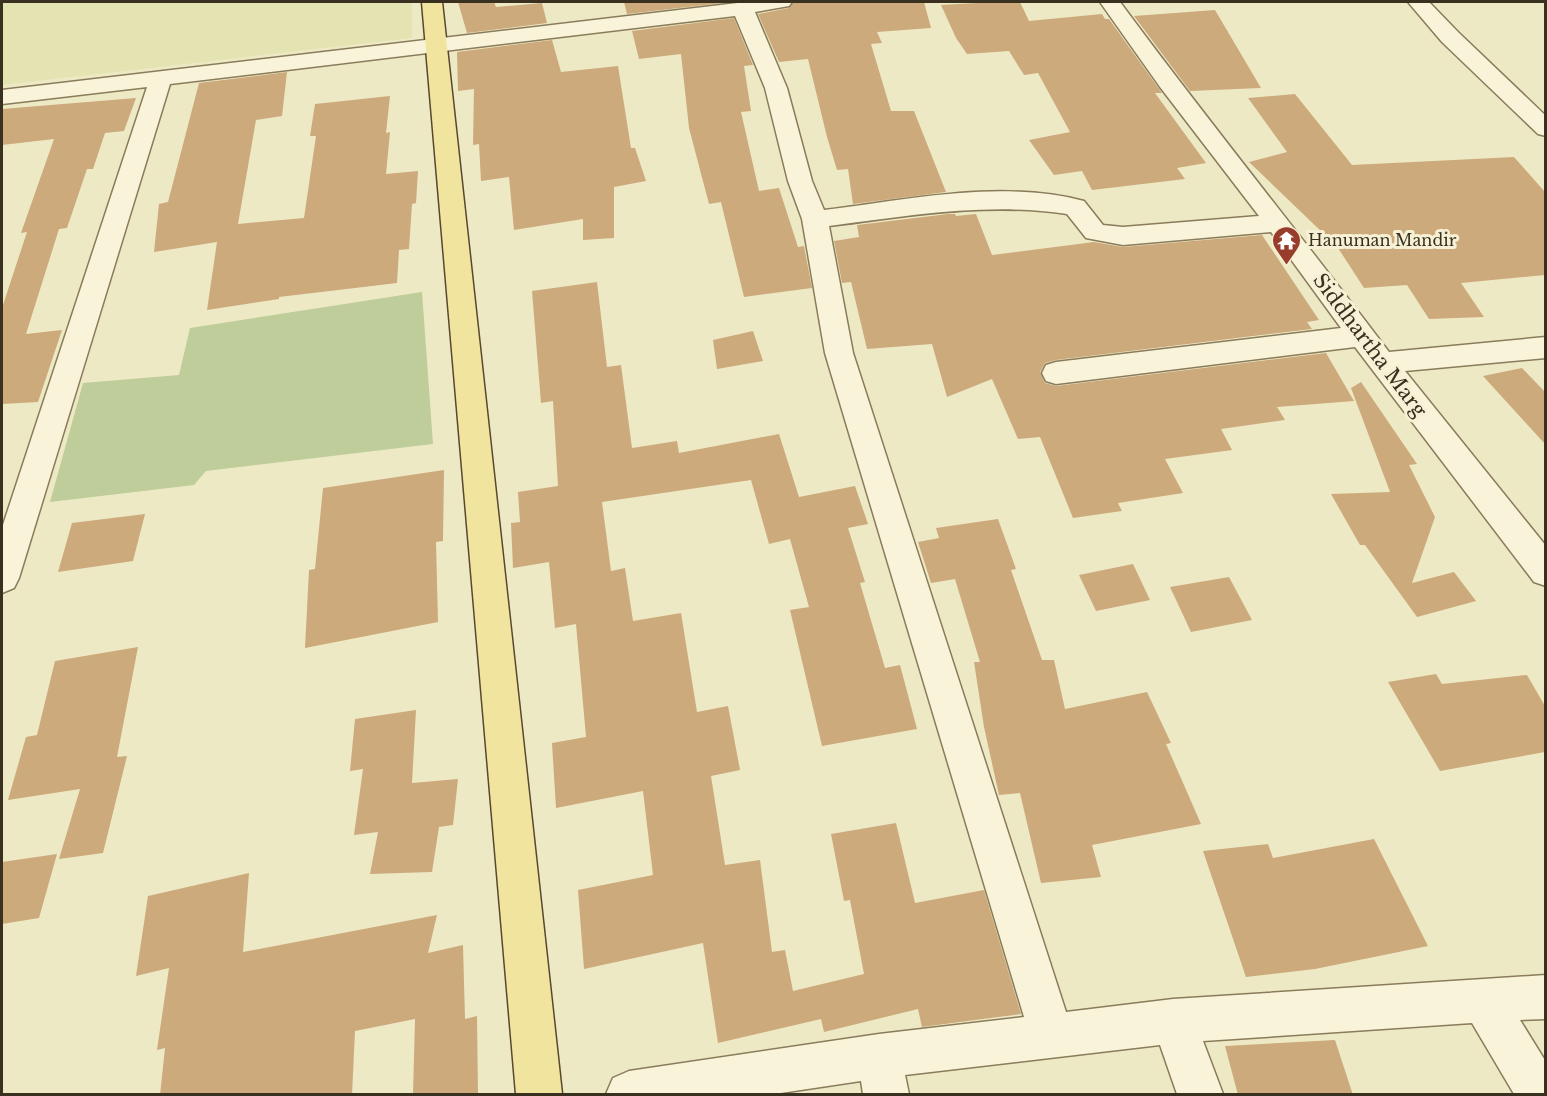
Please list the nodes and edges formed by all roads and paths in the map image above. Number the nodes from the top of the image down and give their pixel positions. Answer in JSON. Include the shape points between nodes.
{"nodes":[{"id":1,"x":432,"y":2,"type":"edge"},
{"id":2,"x":782,"y":2,"type":"edge"},
{"id":3,"x":1110,"y":2,"type":"edge"},
{"id":4,"x":1418,"y":2,"type":"edge"},
{"id":5,"x":721,"y":8,"type":"edge"},
{"id":6,"x":436,"y":46,"type":"junction"},
{"id":7,"x":161,"y":77,"type":"junction"},
{"id":8,"x":2,"y":97,"type":"edge"},
{"id":9,"x":1545,"y":129,"type":"edge"},
{"id":10,"x":814,"y":219,"type":"junction"},
{"id":11,"x":1278,"y":223,"type":"junction"},
{"id":12,"x":1362,"y":336,"type":"junction"},
{"id":13,"x":1545,"y":347,"type":"edge"},
{"id":14,"x":1382,"y":363,"type":"junction"},
{"id":15,"x":1056,"y":373,"type":"dead end"},
{"id":16,"x":9,"y":536,"type":"edge"},
{"id":17,"x":1545,"y":572,"type":"edge"},
{"id":18,"x":2,"y":578,"type":"edge"},
{"id":19,"x":1545,"y":997,"type":"edge"},
{"id":20,"x":1483,"y":1001,"type":"junction"},
{"id":21,"x":1173,"y":1021,"type":"junction"},
{"id":22,"x":1051,"y":1034,"type":"junction"},
{"id":23,"x":882,"y":1075,"type":"edge"},
{"id":24,"x":539,"y":1095,"type":"edge"},
{"id":25,"x":629,"y":1095,"type":"edge"},
{"id":26,"x":1200,"y":1095,"type":"edge"},
{"id":27,"x":1539,"y":1095,"type":"edge"}],
"edges":[{"from":1,"to":6,"type":"main road"},
{"from":2,"to":5,"type":"street"},
{"from":3,"to":11,"type":"street","name":"Siddhartha Marg"},
{"from":4,"to":9,"type":"street"},
{"from":5,"to":6,"type":"street"},
{"from":5,"to":10,"type":"street","via":[[776,88]]},
{"from":6,"to":7,"type":"street"},
{"from":6,"to":24,"type":"main road"},
{"from":7,"to":8,"type":"street"},
{"from":7,"to":16,"type":"street"},
{"from":10,"to":11,"type":"street","via":[[979,201],[1045,201],[1075,207],[1095,232],[1123,236]]},
{"from":10,"to":22,"type":"street","via":[[839,353]]},
{"from":11,"to":12,"type":"street","name":"Siddhartha Marg"},
{"from":12,"to":14,"type":"street","name":"Siddhartha Marg"},
{"from":12,"to":15,"type":"street"},
{"from":13,"to":14,"type":"street"},
{"from":14,"to":17,"type":"street","name":"Siddhartha Marg"},
{"from":16,"to":18,"type":"street"},
{"from":19,"to":20,"type":"street"},
{"from":20,"to":21,"type":"street"},
{"from":20,"to":27,"type":"street"},
{"from":21,"to":22,"type":"street"},
{"from":21,"to":26,"type":"street"},
{"from":22,"to":23,"type":"street"},
{"from":23,"to":25,"type":"street"}]}
